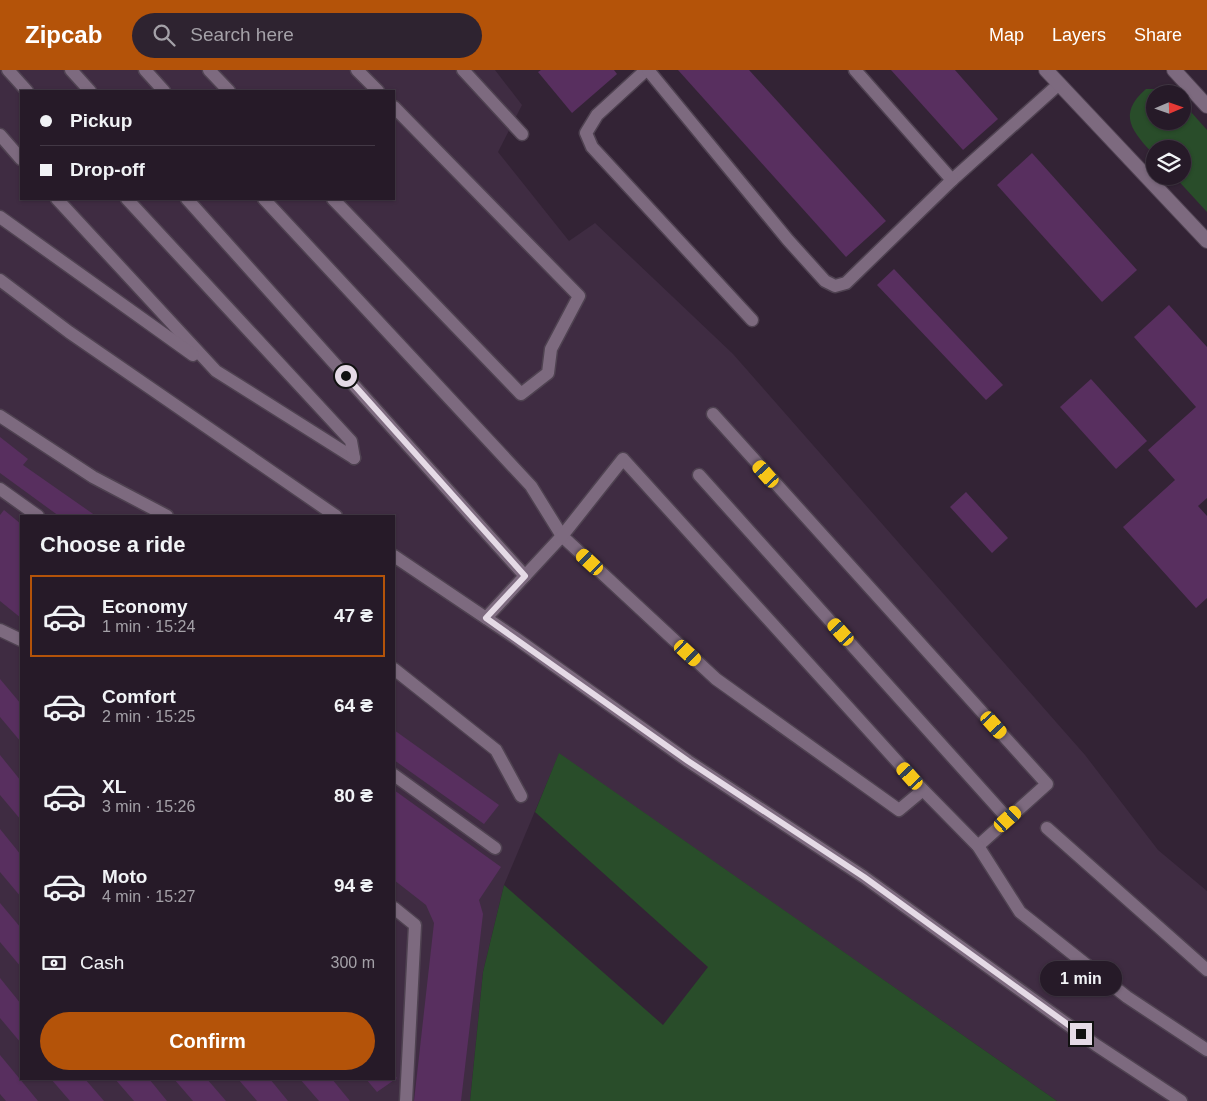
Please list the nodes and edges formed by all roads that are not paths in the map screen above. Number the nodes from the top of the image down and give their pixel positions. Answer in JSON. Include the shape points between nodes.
{"nodes":[{"id":1,"x":8,"y":70,"type":"edge"},
{"id":2,"x":71,"y":70,"type":"edge"},
{"id":3,"x":144,"y":70,"type":"edge"},
{"id":4,"x":209,"y":70,"type":"edge"},
{"id":5,"x":357,"y":70,"type":"edge"},
{"id":6,"x":464,"y":70,"type":"edge"},
{"id":7,"x":647,"y":70,"type":"edge"},
{"id":8,"x":854,"y":70,"type":"edge"},
{"id":9,"x":1046,"y":70,"type":"edge"},
{"id":10,"x":1174,"y":70,"type":"edge"},
{"id":11,"x":1059,"y":84,"type":"junction"},
{"id":12,"x":26,"y":90,"type":"edge"},
{"id":13,"x":89,"y":90,"type":"edge"},
{"id":14,"x":163,"y":90,"type":"edge"},
{"id":15,"x":228,"y":90,"type":"edge"},
{"id":16,"x":377,"y":90,"type":"edge"},
{"id":17,"x":1207,"y":106,"type":"edge"},
{"id":18,"x":395,"y":108,"type":"edge"},
{"id":19,"x":522,"y":134,"type":"dead end"},
{"id":20,"x":0,"y":135,"type":"edge"},
{"id":21,"x":20,"y":158,"type":"edge"},
{"id":22,"x":952,"y":180,"type":"junction"},
{"id":23,"x":58,"y":200,"type":"edge"},
{"id":24,"x":128,"y":200,"type":"edge"},
{"id":25,"x":188,"y":200,"type":"edge"},
{"id":26,"x":265,"y":200,"type":"edge"},
{"id":27,"x":334,"y":200,"type":"edge"},
{"id":28,"x":0,"y":217,"type":"edge"},
{"id":29,"x":1207,"y":242,"type":"edge"},
{"id":30,"x":0,"y":280,"type":"edge"},
{"id":31,"x":752,"y":320,"type":"dead end"},
{"id":32,"x":216,"y":371,"type":"junction"},
{"id":33,"x":713,"y":414,"type":"dead end"},
{"id":34,"x":0,"y":416,"type":"edge"},
{"id":35,"x":699,"y":474,"type":"dead end"},
{"id":36,"x":0,"y":489,"type":"edge"},
{"id":37,"x":37,"y":515,"type":"edge"},
{"id":38,"x":165,"y":515,"type":"edge"},
{"id":39,"x":335,"y":515,"type":"edge"},
{"id":40,"x":562,"y":536,"type":"junction"},
{"id":41,"x":395,"y":557,"type":"edge"},
{"id":42,"x":525,"y":576,"type":"junction"},
{"id":43,"x":486,"y":618,"type":"junction"},
{"id":44,"x":0,"y":630,"type":"edge"},
{"id":45,"x":20,"y":640,"type":"edge"},
{"id":46,"x":395,"y":670,"type":"edge"},
{"id":47,"x":395,"y":776,"type":"edge"},
{"id":48,"x":922,"y":790,"type":"junction"},
{"id":49,"x":521,"y":796,"type":"dead end"},
{"id":50,"x":1008,"y":819,"type":"junction"},
{"id":51,"x":1047,"y":828,"type":"dead end"},
{"id":52,"x":978,"y":846,"type":"junction"},
{"id":53,"x":495,"y":848,"type":"dead end"},
{"id":54,"x":395,"y":909,"type":"edge"},
{"id":55,"x":1207,"y":970,"type":"edge"},
{"id":56,"x":1207,"y":1050,"type":"edge"},
{"id":57,"x":406,"y":1101,"type":"edge"},
{"id":58,"x":1181,"y":1101,"type":"edge"}],
"edges":[{"from":1,"to":12,"type":"lane"},
{"from":2,"to":13,"type":"lane"},
{"from":3,"to":14,"type":"lane"},
{"from":4,"to":15,"type":"lane"},
{"from":5,"to":16,"type":"lane"},
{"from":6,"to":19,"type":"lane"},
{"from":7,"to":22,"type":"lane","via":[[788,240],[825,281],[835,286],[846,282]]},
{"from":7,"to":31,"type":"lane","via":[[597,115],[586,133],[592,147]]},
{"from":8,"to":22,"type":"lane"},
{"from":9,"to":11,"type":"street"},
{"from":10,"to":17,"type":"street"},
{"from":11,"to":22,"type":"lane"},
{"from":11,"to":29,"type":"street"},
{"from":18,"to":27,"type":"lane","via":[[579,296],[551,349],[548,373],[521,394]]},
{"from":20,"to":21,"type":"lane"},
{"from":23,"to":32,"type":"lane"},
{"from":24,"to":32,"type":"lane","via":[[351,441],[354,458]]},
{"from":25,"to":42,"type":"lane"},
{"from":26,"to":40,"type":"lane","via":[[531,486]]},
{"from":28,"to":32,"type":"lane"},
{"from":30,"to":39,"type":"lane","via":[[69,332]]},
{"from":33,"to":50,"type":"lane","via":[[1047,784]]},
{"from":34,"to":38,"type":"lane","via":[[93,477]]},
{"from":35,"to":50,"type":"lane"},
{"from":36,"to":37,"type":"lane"},
{"from":40,"to":42,"type":"lane"},
{"from":40,"to":48,"type":"lane","via":[[716,679],[899,810]]},
{"from":40,"to":48,"type":"lane","via":[[623,459]]},
{"from":41,"to":43,"type":"lane"},
{"from":42,"to":43,"type":"lane"},
{"from":43,"to":58,"type":"lane","via":[[688,761],[864,877],[1096,1045]]},
{"from":44,"to":45,"type":"lane"},
{"from":46,"to":49,"type":"lane","via":[[496,750]]},
{"from":47,"to":53,"type":"lane"},
{"from":48,"to":52,"type":"lane"},
{"from":50,"to":52,"type":"lane"},
{"from":51,"to":55,"type":"lane"},
{"from":52,"to":56,"type":"lane","via":[[1020,912],[1127,997]]},
{"from":54,"to":57,"type":"lane","via":[[415,925]]}]}
